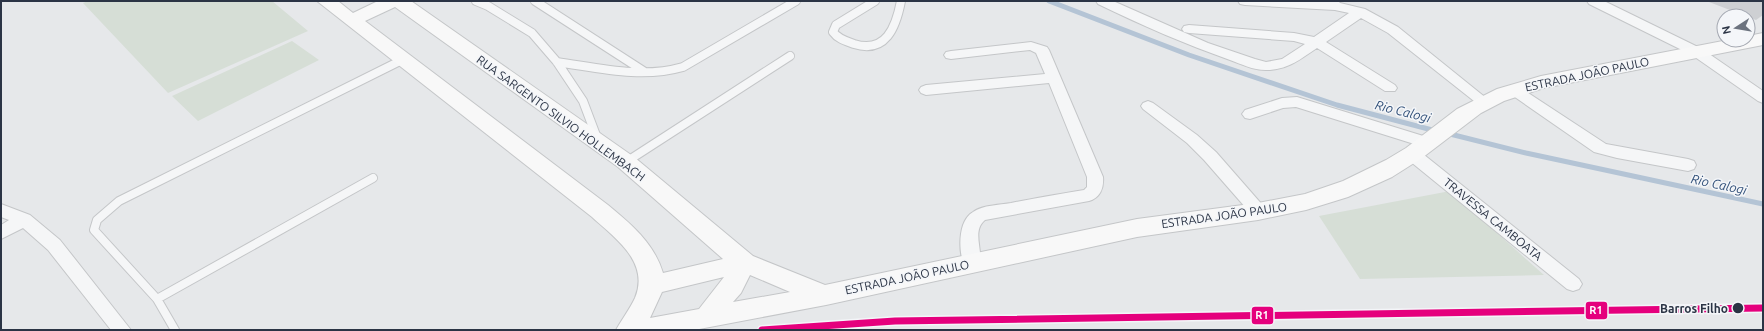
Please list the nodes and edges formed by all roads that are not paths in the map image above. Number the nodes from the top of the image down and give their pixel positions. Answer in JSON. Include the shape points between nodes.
{"nodes":[{"id":1,"x":326,"y":1,"type":"edge"},
{"id":2,"x":393,"y":1,"type":"edge"},
{"id":3,"x":400,"y":1,"type":"edge"},
{"id":4,"x":476,"y":1,"type":"edge"},
{"id":5,"x":535,"y":1,"type":"edge"},
{"id":6,"x":796,"y":1,"type":"edge"},
{"id":7,"x":876,"y":1,"type":"edge"},
{"id":8,"x":901,"y":1,"type":"edge"},
{"id":9,"x":1103,"y":1,"type":"edge"},
{"id":10,"x":1245,"y":1,"type":"edge"},
{"id":11,"x":1594,"y":1,"type":"edge"},
{"id":12,"x":1332,"y":4,"type":"edge"},
{"id":13,"x":1360,"y":12,"type":"junction"},
{"id":14,"x":353,"y":20,"type":"junction"},
{"id":15,"x":1189,"y":29,"type":"dead end"},
{"id":16,"x":1763,"y":39,"type":"edge"},
{"id":17,"x":1316,"y":42,"type":"junction"},
{"id":18,"x":1697,"y":52,"type":"junction"},
{"id":19,"x":951,"y":55,"type":"dead end"},
{"id":20,"x":790,"y":56,"type":"dead end"},
{"id":21,"x":402,"y":60,"type":"junction"},
{"id":22,"x":557,"y":62,"type":"junction"},
{"id":23,"x":648,"y":74,"type":"junction"},
{"id":24,"x":1055,"y":78,"type":"junction"},
{"id":25,"x":1390,"y":88,"type":"dead end"},
{"id":26,"x":926,"y":90,"type":"dead end"},
{"id":27,"x":1514,"y":90,"type":"junction"},
{"id":28,"x":1763,"y":98,"type":"edge"},
{"id":29,"x":1484,"y":102,"type":"junction"},
{"id":30,"x":1148,"y":106,"type":"dead end"},
{"id":31,"x":1250,"y":114,"type":"dead end"},
{"id":32,"x":1430,"y":140,"type":"junction"},
{"id":33,"x":598,"y":143,"type":"junction"},
{"id":34,"x":626,"y":162,"type":"junction"},
{"id":35,"x":1688,"y":165,"type":"dead end"},
{"id":36,"x":373,"y":178,"type":"dead end"},
{"id":37,"x":1,"y":210,"type":"edge"},
{"id":38,"x":1259,"y":212,"type":"junction"},
{"id":39,"x":24,"y":219,"type":"junction"},
{"id":40,"x":1,"y":233,"type":"edge"},
{"id":41,"x":744,"y":263,"type":"junction"},
{"id":42,"x":972,"y":264,"type":"junction"},
{"id":43,"x":1573,"y":284,"type":"dead end"},
{"id":44,"x":651,"y":285,"type":"junction"},
{"id":45,"x":823,"y":295,"type":"junction"},
{"id":46,"x":157,"y":299,"type":"junction"},
{"id":47,"x":707,"y":317,"type":"junction"},
{"id":48,"x":122,"y":330,"type":"edge"},
{"id":49,"x":176,"y":330,"type":"edge"},
{"id":50,"x":629,"y":330,"type":"edge"},
{"id":51,"x":640,"y":330,"type":"edge"}],
"edges":[{"from":1,"to":14,"type":"main road"},
{"from":2,"to":14,"type":"main road"},
{"from":3,"to":33,"type":"main road","name":"RUA SARGENTO SILVIO HOLLEMBACH"},
{"from":4,"to":22,"type":"lane","via":[[532,33]]},
{"from":5,"to":23,"type":"lane"},
{"from":6,"to":23,"type":"lane","via":[[683,67],[669,72]]},
{"from":7,"to":8,"type":"lane","via":[[836,25],[833,32],[836,37],[861,47],[876,46],[887,38]]},
{"from":9,"to":17,"type":"street","via":[[1203,46],[1252,63],[1276,66],[1286,63]]},
{"from":10,"to":12,"type":"street"},
{"from":11,"to":18,"type":"street"},
{"from":12,"to":13,"type":"street"},
{"from":13,"to":17,"type":"street"},
{"from":13,"to":29,"type":"street","via":[[1393,30]]},
{"from":14,"to":21,"type":"main road"},
{"from":15,"to":17,"type":"street","via":[[1294,37]]},
{"from":16,"to":18,"type":"main road","name":"ESTRADA JOÃO PAULO"},
{"from":17,"to":25,"type":"street"},
{"from":18,"to":27,"type":"main road","name":"ESTRADA JOÃO PAULO","via":[[1541,82]]},
{"from":18,"to":28,"type":"street"},
{"from":19,"to":24,"type":"street","via":[[1037,47],[1045,54]]},
{"from":20,"to":34,"type":"lane"},
{"from":21,"to":44,"type":"main road","via":[[600,211],[633,242],[649,264]]},
{"from":21,"to":46,"type":"lane","via":[[119,201],[108,209],[97,220],[94,230]]},
{"from":22,"to":23,"type":"lane"},
{"from":22,"to":33,"type":"lane","via":[[583,101]]},
{"from":24,"to":26,"type":"street"},
{"from":24,"to":42,"type":"street","via":[[1095,177],[1094,191],[1089,195],[992,212],[977,217],[970,232]]},
{"from":27,"to":29,"type":"main road","name":"ESTRADA JOÃO PAULO"},
{"from":27,"to":35,"type":"street","via":[[1600,148],[1617,154]]},
{"from":29,"to":32,"type":"main road","name":"ESTRADA JOÃO PAULO"},
{"from":30,"to":38,"type":"street","via":[[1210,156]]},
{"from":31,"to":32,"type":"street","via":[[1282,103],[1297,102]]},
{"from":32,"to":38,"type":"main road","name":"ESTRADA JOÃO PAULO","via":[[1386,170],[1328,196]]},
{"from":32,"to":43,"type":"street","name":"TRAVESSA CAMBOATA"},
{"from":33,"to":34,"type":"main road","name":"RUA SARGENTO SILVIO HOLLEMBACH"},
{"from":34,"to":41,"type":"main road","name":"RUA SARGENTO SILVIO HOLLEMBACH"},
{"from":36,"to":46,"type":"lane"},
{"from":37,"to":39,"type":"street"},
{"from":38,"to":42,"type":"main road","name":"ESTRADA JOÃO PAULO","via":[[1152,225]]},
{"from":39,"to":40,"type":"street"},
{"from":39,"to":48,"type":"street","via":[[54,245]]},
{"from":41,"to":44,"type":"main road"},
{"from":41,"to":45,"type":"main road","name":"RUA SARGENTO SILVIO HOLLEMBACH"},
{"from":41,"to":47,"type":"main road","via":[[732,286]]},
{"from":42,"to":45,"type":"main road","name":"ESTRADA JOÃO PAULO"},
{"from":44,"to":50,"type":"main road","via":[[642,308]]},
{"from":45,"to":47,"type":"main road","name":"ESTRADA JOÃO PAULO"},
{"from":46,"to":49,"type":"lane"},
{"from":47,"to":51,"type":"main road","name":"ESTRADA JOÃO PAULO"}]}
